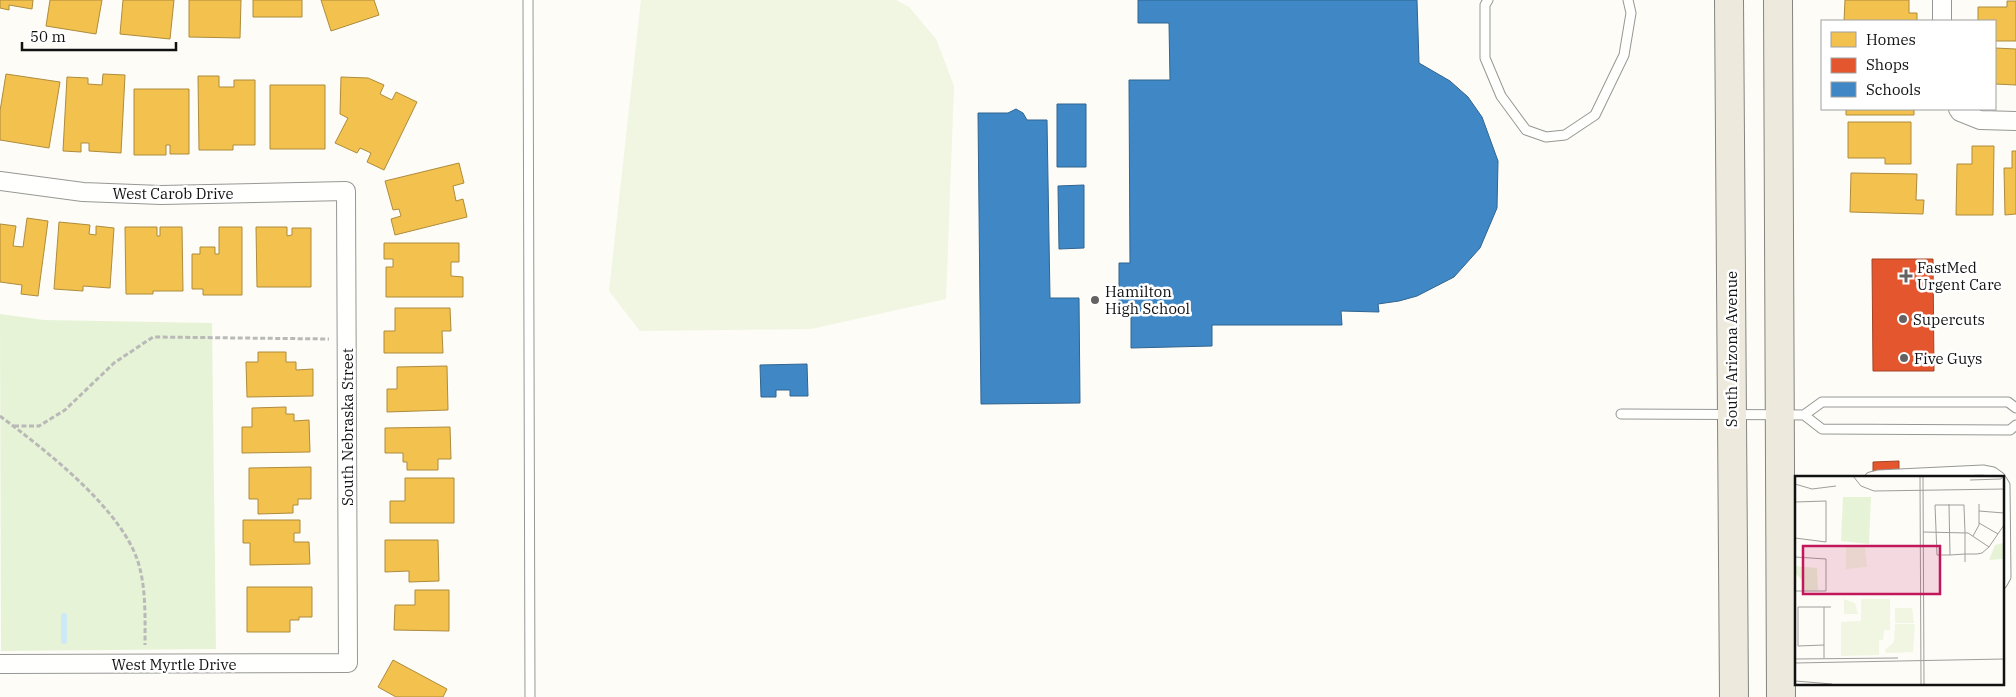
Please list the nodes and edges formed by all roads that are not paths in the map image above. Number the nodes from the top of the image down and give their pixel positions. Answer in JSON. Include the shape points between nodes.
{"nodes":[{"id":1,"x":528,"y":0,"type":"edge"},
{"id":2,"x":1488,"y":0,"type":"edge"},
{"id":3,"x":1628,"y":0,"type":"edge"},
{"id":4,"x":1729,"y":0,"type":"edge"},
{"id":5,"x":1778,"y":0,"type":"edge"},
{"id":6,"x":1942,"y":0,"type":"edge"},
{"id":7,"x":1942,"y":20,"type":"edge"},
{"id":8,"x":1959,"y":110,"type":"edge"},
{"id":9,"x":2016,"y":121,"type":"edge"},
{"id":10,"x":0,"y":181,"type":"edge"},
{"id":11,"x":346,"y":191,"type":"joint"},
{"id":12,"x":2016,"y":408,"type":"edge"},
{"id":13,"x":1621,"y":414,"type":"dead end"},
{"id":14,"x":1792,"y":415,"type":"junction"},
{"id":15,"x":1731,"y":416,"type":"junction"},
{"id":16,"x":2016,"y":425,"type":"edge"},
{"id":17,"x":1874,"y":476,"type":"edge"},
{"id":18,"x":1999,"y":476,"type":"edge"},
{"id":19,"x":2004,"y":485,"type":"edge"},
{"id":20,"x":2004,"y":580,"type":"edge"},
{"id":21,"x":348,"y":663,"type":"joint"},
{"id":22,"x":0,"y":664,"type":"edge"},
{"id":23,"x":530,"y":697,"type":"edge"},
{"id":24,"x":1734,"y":697,"type":"edge"},
{"id":25,"x":1781,"y":697,"type":"edge"}],
"edges":[{"from":1,"to":23,"type":"lane"},
{"from":2,"to":3,"type":"lane","via":[[1485,5],[1485,58],[1502,96],[1526,130],[1546,137],[1566,135],[1595,115],[1624,55],[1631,13]]},
{"from":4,"to":15,"type":"main road","name":"South Arizona Avenue"},
{"from":5,"to":14,"type":"main road"},
{"from":6,"to":7,"type":"street"},
{"from":8,"to":9,"type":"street","via":[[1980,120]]},
{"from":10,"to":11,"type":"street","name":"West Carob Drive","via":[[83,192],[161,195]]},
{"from":11,"to":21,"type":"street","name":"South Nebraska Street"},
{"from":12,"to":14,"type":"lane","via":[[2008,402],[1822,402]]},
{"from":13,"to":15,"type":"lane"},
{"from":14,"to":15,"type":"lane"},
{"from":14,"to":16,"type":"lane","via":[[1822,429],[2010,430]]},
{"from":14,"to":25,"type":"main road"},
{"from":15,"to":24,"type":"main road","name":"South Arizona Avenue"},
{"from":17,"to":18,"type":"lane","via":[[1983,470]]},
{"from":19,"to":20,"type":"lane"},
{"from":21,"to":22,"type":"street","name":"West Myrtle Drive"}]}
